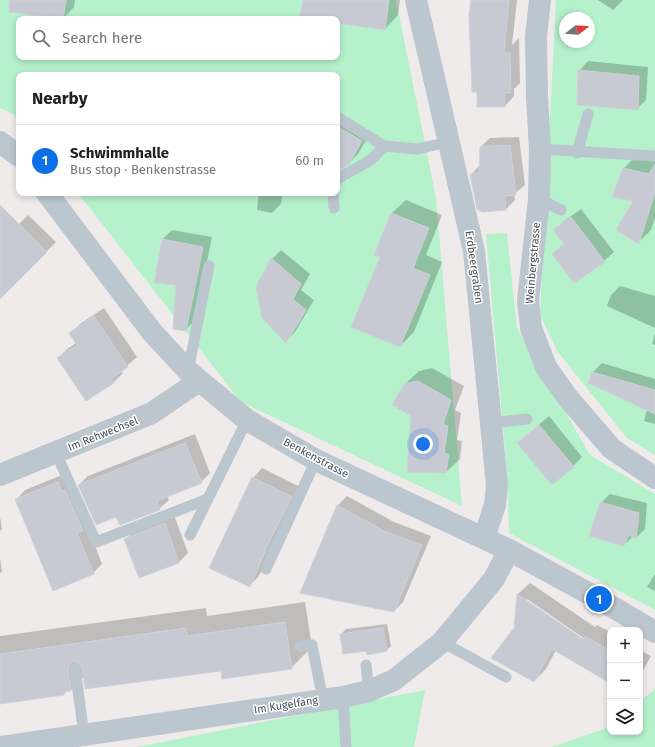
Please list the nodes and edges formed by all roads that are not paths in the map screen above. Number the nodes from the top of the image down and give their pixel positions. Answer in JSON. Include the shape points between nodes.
{"nodes":[{"id":1,"x":416,"y":0,"type":"edge"},
{"id":2,"x":540,"y":0,"type":"edge"},
{"id":3,"x":588,"y":114,"type":"dead end"},
{"id":4,"x":340,"y":120,"type":"edge"},
{"id":5,"x":0,"y":142,"type":"edge"},
{"id":6,"x":449,"y":142,"type":"junction"},
{"id":7,"x":384,"y":146,"type":"junction"},
{"id":8,"x":540,"y":149,"type":"junction"},
{"id":9,"x":577,"y":152,"type":"junction"},
{"id":10,"x":16,"y":154,"type":"edge"},
{"id":11,"x":655,"y":156,"type":"edge"},
{"id":12,"x":340,"y":177,"type":"edge"},
{"id":13,"x":49,"y":196,"type":"edge"},
{"id":14,"x":333,"y":196,"type":"edge"},
{"id":15,"x":539,"y":199,"type":"junction"},
{"id":16,"x":334,"y":208,"type":"dead end"},
{"id":17,"x":561,"y":210,"type":"dead end"},
{"id":18,"x":209,"y":266,"type":"dead end"},
{"id":19,"x":194,"y":376,"type":"junction"},
{"id":20,"x":527,"y":419,"type":"dead end"},
{"id":21,"x":247,"y":420,"type":"junction"},
{"id":22,"x":491,"y":423,"type":"junction"},
{"id":23,"x":56,"y":453,"type":"junction"},
{"id":24,"x":316,"y":460,"type":"junction"},
{"id":25,"x":0,"y":475,"type":"edge"},
{"id":26,"x":655,"y":478,"type":"edge"},
{"id":27,"x":208,"y":499,"type":"junction"},
{"id":28,"x":190,"y":535,"type":"dead end"},
{"id":29,"x":484,"y":538,"type":"junction"},
{"id":30,"x":509,"y":550,"type":"junction"},
{"id":31,"x":266,"y":569,"type":"dead end"},
{"id":32,"x":655,"y":632,"type":"edge"},
{"id":33,"x":442,"y":642,"type":"junction"},
{"id":34,"x":300,"y":646,"type":"dead end"},
{"id":35,"x":366,"y":665,"type":"dead end"},
{"id":36,"x":75,"y":668,"type":"dead end"},
{"id":37,"x":506,"y":677,"type":"dead end"},
{"id":38,"x":369,"y":691,"type":"junction"},
{"id":39,"x":333,"y":698,"type":"junction"},
{"id":40,"x":84,"y":735,"type":"junction"},
{"id":41,"x":1,"y":747,"type":"edge"},
{"id":42,"x":346,"y":747,"type":"edge"}],
"edges":[{"from":1,"to":6,"type":"street","name":"Erdbeergraben"},
{"from":2,"to":8,"type":"street","name":"Weinbergstrasse","via":[[536,44]]},
{"from":3,"to":9,"type":"lane"},
{"from":4,"to":7,"type":"lane"},
{"from":5,"to":10,"type":"street"},
{"from":6,"to":7,"type":"lane","via":[[417,149]]},
{"from":6,"to":22,"type":"street","name":"Erdbeergraben","via":[[474,251]]},
{"from":7,"to":12,"type":"lane","via":[[371,160]]},
{"from":8,"to":9,"type":"lane"},
{"from":8,"to":15,"type":"street","name":"Weinbergstrasse"},
{"from":9,"to":11,"type":"lane"},
{"from":13,"to":19,"type":"street","name":"Benkenstrasse","via":[[152,332]]},
{"from":14,"to":16,"type":"lane"},
{"from":15,"to":17,"type":"lane"},
{"from":15,"to":26,"type":"street","name":"Weinbergstrasse","via":[[528,301],[531,328],[546,367],[568,398],[612,449]]},
{"from":18,"to":19,"type":"lane"},
{"from":19,"to":21,"type":"street","name":"Benkenstrasse"},
{"from":19,"to":23,"type":"street","name":"Im Rehwechsel","via":[[152,413]]},
{"from":20,"to":22,"type":"lane"},
{"from":21,"to":24,"type":"street","name":"Benkenstrasse"},
{"from":21,"to":27,"type":"lane"},
{"from":22,"to":29,"type":"street","name":"Erdbeergraben","via":[[497,485],[495,505]]},
{"from":23,"to":25,"type":"street","name":"Im Rehwechsel"},
{"from":23,"to":27,"type":"lane","via":[[96,542]]},
{"from":24,"to":29,"type":"street","name":"Benkenstrasse"},
{"from":24,"to":31,"type":"lane"},
{"from":27,"to":28,"type":"lane"},
{"from":29,"to":30,"type":"street","name":"Benkenstrasse"},
{"from":30,"to":32,"type":"street","name":"Benkenstrasse"},
{"from":30,"to":33,"type":"street","name":"Im Kugelfang","via":[[494,579]]},
{"from":33,"to":37,"type":"lane"},
{"from":33,"to":38,"type":"street","name":"Im Kugelfang","via":[[394,680]]},
{"from":34,"to":39,"type":"lane","via":[[312,645]]},
{"from":35,"to":38,"type":"lane"},
{"from":36,"to":40,"type":"lane"},
{"from":38,"to":39,"type":"street","name":"Im Kugelfang"},
{"from":39,"to":40,"type":"street","name":"Im Kugelfang"},
{"from":39,"to":42,"type":"lane"},
{"from":40,"to":41,"type":"street","name":"Im Kugelfang"}]}
